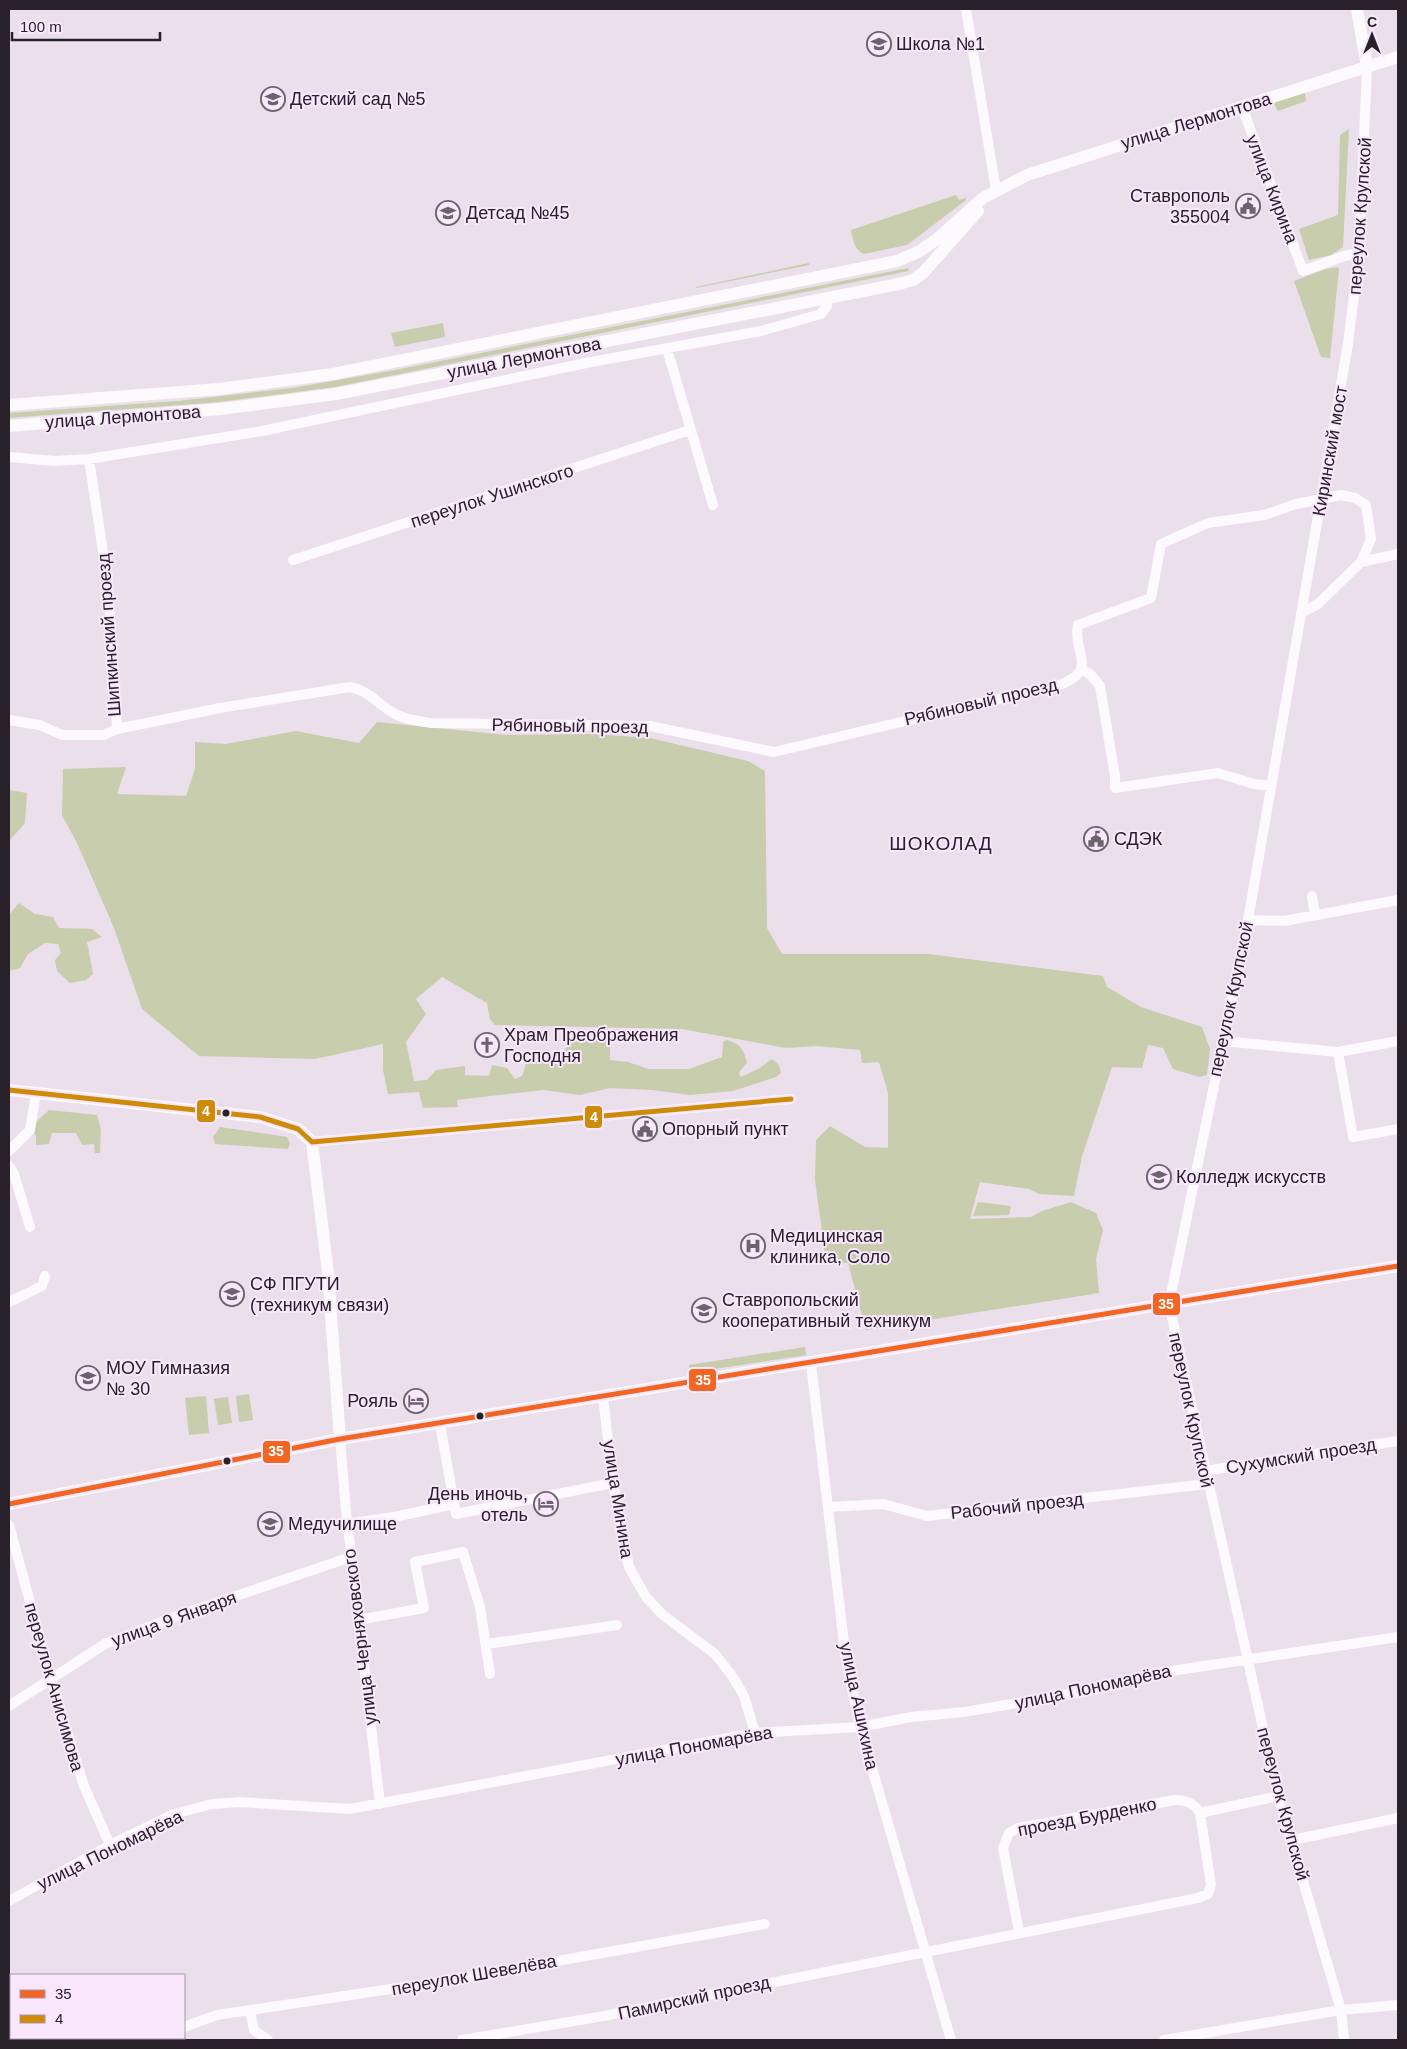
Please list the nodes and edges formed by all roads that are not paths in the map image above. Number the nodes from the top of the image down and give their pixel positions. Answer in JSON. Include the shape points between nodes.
{"nodes":[{"id":1,"x":966,"y":9,"type":"edge"},
{"id":2,"x":1357,"y":9,"type":"edge"},
{"id":3,"x":1398,"y":57,"type":"edge"},
{"id":4,"x":1367,"y":67,"type":"junction"},
{"id":5,"x":1242,"y":106,"type":"junction"},
{"id":6,"x":996,"y":190,"type":"junction"},
{"id":7,"x":1359,"y":253,"type":"junction"},
{"id":8,"x":897,"y":261,"type":"junction"},
{"id":9,"x":899,"y":284,"type":"junction"},
{"id":10,"x":829,"y":297,"type":"junction"},
{"id":11,"x":667,"y":349,"type":"junction"},
{"id":12,"x":1345,"y":364,"type":"joint"},
{"id":13,"x":9,"y":405,"type":"edge"},
{"id":14,"x":9,"y":426,"type":"edge"},
{"id":15,"x":690,"y":430,"type":"junction"},
{"id":16,"x":9,"y":457,"type":"edge"},
{"id":17,"x":89,"y":460,"type":"junction"},
{"id":18,"x":713,"y":505,"type":"dead end"},
{"id":19,"x":1315,"y":537,"type":"joint"},
{"id":20,"x":1398,"y":554,"type":"edge"},
{"id":21,"x":293,"y":560,"type":"dead end"},
{"id":22,"x":1361,"y":562,"type":"junction"},
{"id":23,"x":1301,"y":613,"type":"junction"},
{"id":24,"x":1082,"y":670,"type":"junction"},
{"id":25,"x":9,"y":720,"type":"edge"},
{"id":26,"x":117,"y":729,"type":"junction"},
{"id":27,"x":1271,"y":786,"type":"junction"},
{"id":28,"x":1312,"y":896,"type":"dead end"},
{"id":29,"x":1398,"y":900,"type":"edge"},
{"id":30,"x":1315,"y":915,"type":"junction"},
{"id":31,"x":1248,"y":920,"type":"junction"},
{"id":32,"x":1222,"y":1041,"type":"junction"},
{"id":33,"x":1398,"y":1041,"type":"edge"},
{"id":34,"x":1338,"y":1052,"type":"junction"},
{"id":35,"x":9,"y":1090,"type":"edge"},
{"id":36,"x":36,"y":1093,"type":"junction"},
{"id":37,"x":791,"y":1099,"type":"dead end"},
{"id":38,"x":1398,"y":1129,"type":"edge"},
{"id":39,"x":312,"y":1142,"type":"junction"},
{"id":40,"x":9,"y":1151,"type":"edge"},
{"id":41,"x":11,"y":1170,"type":"edge"},
{"id":42,"x":30,"y":1227,"type":"dead end"},
{"id":43,"x":1398,"y":1266,"type":"edge"},
{"id":44,"x":45,"y":1276,"type":"dead end"},
{"id":45,"x":9,"y":1302,"type":"edge"},
{"id":46,"x":1169,"y":1304,"type":"junction"},
{"id":47,"x":811,"y":1364,"type":"junction"},
{"id":48,"x":603,"y":1397,"type":"junction"},
{"id":49,"x":440,"y":1424,"type":"junction"},
{"id":50,"x":340,"y":1440,"type":"junction"},
{"id":51,"x":1398,"y":1441,"type":"edge"},
{"id":52,"x":1204,"y":1471,"type":"junction"},
{"id":53,"x":614,"y":1483,"type":"junction"},
{"id":54,"x":1207,"y":1484,"type":"junction"},
{"id":55,"x":9,"y":1504,"type":"edge"},
{"id":56,"x":454,"y":1504,"type":"junction"},
{"id":57,"x":828,"y":1507,"type":"junction"},
{"id":58,"x":347,"y":1524,"type":"junction"},
{"id":59,"x":9,"y":1525,"type":"edge"},
{"id":60,"x":351,"y":1557,"type":"junction"},
{"id":61,"x":358,"y":1620,"type":"junction"},
{"id":62,"x":617,"y":1625,"type":"dead end"},
{"id":63,"x":1398,"y":1637,"type":"edge"},
{"id":64,"x":487,"y":1644,"type":"junction"},
{"id":65,"x":1246,"y":1659,"type":"junction"},
{"id":66,"x":490,"y":1674,"type":"dead end"},
{"id":67,"x":51,"y":1678,"type":"junction"},
{"id":68,"x":9,"y":1706,"type":"edge"},
{"id":69,"x":860,"y":1727,"type":"junction"},
{"id":70,"x":755,"y":1733,"type":"junction"},
{"id":71,"x":1278,"y":1796,"type":"junction"},
{"id":72,"x":380,"y":1804,"type":"junction"},
{"id":73,"x":1200,"y":1813,"type":"junction"},
{"id":74,"x":1398,"y":1818,"type":"edge"},
{"id":75,"x":1292,"y":1840,"type":"junction"},
{"id":76,"x":110,"y":1845,"type":"junction"},
{"id":77,"x":9,"y":1902,"type":"edge"},
{"id":78,"x":765,"y":1924,"type":"dead end"},
{"id":79,"x":1020,"y":1932,"type":"junction"},
{"id":80,"x":925,"y":1951,"type":"junction"},
{"id":81,"x":1398,"y":2005,"type":"edge"},
{"id":82,"x":1341,"y":2010,"type":"junction"},
{"id":83,"x":250,"y":2011,"type":"junction"},
{"id":84,"x":185,"y":2027,"type":"edge"},
{"id":85,"x":268,"y":2040,"type":"edge"},
{"id":86,"x":462,"y":2040,"type":"edge"},
{"id":87,"x":951,"y":2040,"type":"edge"},
{"id":88,"x":1164,"y":2040,"type":"edge"},
{"id":89,"x":1344,"y":2040,"type":"edge"}],
"edges":[{"from":1,"to":6,"type":"street"},
{"from":2,"to":4,"type":"main road"},
{"from":3,"to":4,"type":"main road","name":"улица Лермонтова"},
{"from":4,"to":5,"type":"main road","name":"улица Лермонтова"},
{"from":4,"to":7,"type":"street","name":"переулок Крупской"},
{"from":5,"to":6,"type":"main road","name":"улица Лермонтова","via":[[1038,170]]},
{"from":5,"to":7,"type":"street","name":"улица Кирина","via":[[1303,272]]},
{"from":6,"to":8,"type":"main road","name":"улица Лермонтова","via":[[936,240]]},
{"from":6,"to":9,"type":"main road","name":"улица Лермонтова","via":[[923,273]]},
{"from":7,"to":12,"type":"street","name":"переулок Крупской"},
{"from":8,"to":9,"type":"main road","via":[[910,264],[915,270]]},
{"from":8,"to":13,"type":"main road","name":"улица Лермонтова","via":[[324,375],[219,389]]},
{"from":9,"to":10,"type":"main road","name":"улица Лермонтова"},
{"from":10,"to":11,"type":"street","via":[[821,314],[809,319]]},
{"from":10,"to":14,"type":"main road","name":"улица Лермонтова","via":[[311,398],[212,410]]},
{"from":11,"to":15,"type":"street"},
{"from":11,"to":17,"type":"street","via":[[262,431]]},
{"from":12,"to":19,"type":"street","name":"Киринский мост"},
{"from":15,"to":18,"type":"street"},
{"from":15,"to":21,"type":"street","name":"переулок Ушинского"},
{"from":16,"to":17,"type":"street"},
{"from":17,"to":26,"type":"street","name":"Шипкинский проезд","via":[[108,585]]},
{"from":19,"to":23,"type":"street","name":"переулок Крупской"},
{"from":20,"to":22,"type":"street"},
{"from":22,"to":23,"type":"street","via":[[1318,604]]},
{"from":22,"to":24,"type":"street","via":[[1371,539],[1366,505],[1355,498],[1340,495],[1296,504],[1264,516],[1208,523],[1161,544],[1151,598],[1078,625]]},
{"from":23,"to":27,"type":"street","name":"переулок Крупской"},
{"from":24,"to":26,"type":"street","name":"Рябиновый проезд","via":[[1074,679],[1062,684],[774,752],[650,726],[431,723],[405,718],[390,711],[362,689],[350,687]]},
{"from":24,"to":27,"type":"street","via":[[1100,686],[1115,788],[1218,773]]},
{"from":25,"to":26,"type":"street","name":"Шипкинский проезд","via":[[40,725],[62,735],[104,735]]},
{"from":27,"to":31,"type":"street","name":"переулок Крупской"},
{"from":28,"to":30,"type":"street"},
{"from":29,"to":30,"type":"street"},
{"from":30,"to":31,"type":"street","via":[[1284,921]]},
{"from":31,"to":32,"type":"street","name":"переулок Крупской"},
{"from":32,"to":34,"type":"street"},
{"from":32,"to":46,"type":"street","name":"переулок Крупской"},
{"from":33,"to":34,"type":"street"},
{"from":34,"to":38,"type":"street","via":[[1353,1137]]},
{"from":35,"to":36,"type":"main road"},
{"from":36,"to":39,"type":"main road","via":[[260,1117],[298,1129]]},
{"from":36,"to":40,"type":"street","via":[[30,1130]]},
{"from":37,"to":39,"type":"street"},
{"from":39,"to":50,"type":"main road","name":"улица Черняховского","via":[[330,1300]]},
{"from":41,"to":42,"type":"street"},
{"from":43,"to":46,"type":"main road"},
{"from":44,"to":45,"type":"street","via":[[42,1286]]},
{"from":46,"to":47,"type":"main road"},
{"from":46,"to":52,"type":"street","name":"переулок Крупской"},
{"from":47,"to":48,"type":"main road"},
{"from":47,"to":57,"type":"street","name":"улица Ашихина"},
{"from":48,"to":49,"type":"main road"},
{"from":48,"to":53,"type":"street","name":"улица Минина"},
{"from":49,"to":50,"type":"main road"},
{"from":49,"to":56,"type":"street"},
{"from":50,"to":55,"type":"main road"},
{"from":50,"to":58,"type":"street","name":"улица Черняховского"},
{"from":51,"to":52,"type":"street","name":"Сухумский проезд"},
{"from":52,"to":54,"type":"street","name":"переулок Крупской"},
{"from":53,"to":56,"type":"street","via":[[456,1514]]},
{"from":53,"to":70,"type":"street","name":"улица Минина","via":[[628,1568],[646,1597],[663,1615],[715,1654],[733,1677],[744,1696]]},
{"from":54,"to":57,"type":"street","name":"Рабочий проезд","via":[[927,1516],[883,1504]]},
{"from":54,"to":65,"type":"street","name":"переулок Крупской"},
{"from":56,"to":58,"type":"street"},
{"from":57,"to":69,"type":"street","name":"улица Ашихина","via":[[846,1660]]},
{"from":58,"to":60,"type":"street","name":"улица Черняховского"},
{"from":59,"to":67,"type":"street","name":"переулок Анисимова"},
{"from":60,"to":61,"type":"street","name":"улица Черняховского"},
{"from":60,"to":67,"type":"street","name":"улица 9 Января","via":[[105,1644]]},
{"from":61,"to":64,"type":"street","via":[[424,1608],[416,1562],[463,1552],[480,1606]]},
{"from":61,"to":72,"type":"street","name":"улица Черняховского"},
{"from":62,"to":64,"type":"street"},
{"from":63,"to":65,"type":"street","name":"улица Пономарёва"},
{"from":64,"to":66,"type":"street"},
{"from":65,"to":69,"type":"street","name":"улица Пономарёва","via":[[1150,1674],[1078,1694]]},
{"from":65,"to":71,"type":"street","name":"переулок Крупской"},
{"from":67,"to":68,"type":"street","name":"улица 9 Января"},
{"from":67,"to":76,"type":"street","name":"переулок Анисимова","via":[[84,1786]]},
{"from":69,"to":70,"type":"street","name":"улица Пономарёва"},
{"from":69,"to":80,"type":"street","name":"улица Ашихина"},
{"from":70,"to":72,"type":"street","name":"улица Пономарёва"},
{"from":71,"to":73,"type":"street"},
{"from":71,"to":75,"type":"street","name":"переулок Крупской"},
{"from":72,"to":76,"type":"street","name":"улица Пономарёва","via":[[350,1809],[240,1802],[212,1804],[174,1814]]},
{"from":73,"to":79,"type":"street","via":[[1211,1885],[1208,1894]]},
{"from":73,"to":79,"type":"street","name":"проезд Бурденко","via":[[1196,1806],[1185,1800],[1174,1800],[1018,1828],[1009,1833],[1004,1848]]},
{"from":74,"to":75,"type":"street"},
{"from":75,"to":82,"type":"street","name":"переулок Крупской"},
{"from":76,"to":77,"type":"street","name":"улица Пономарёва"},
{"from":78,"to":83,"type":"street","name":"переулок Шевелёва","via":[[451,1980]]},
{"from":79,"to":80,"type":"street"},
{"from":80,"to":86,"type":"street","name":"Памирский проезд","via":[[604,2016]]},
{"from":80,"to":87,"type":"street","name":"улица Ашихина"},
{"from":81,"to":82,"type":"street"},
{"from":82,"to":88,"type":"street"},
{"from":82,"to":89,"type":"street","name":"переулок Крупской"},
{"from":83,"to":84,"type":"street","name":"переулок Шевелёва","via":[[217,2015]]},
{"from":83,"to":85,"type":"street","via":[[254,2030]]}]}
